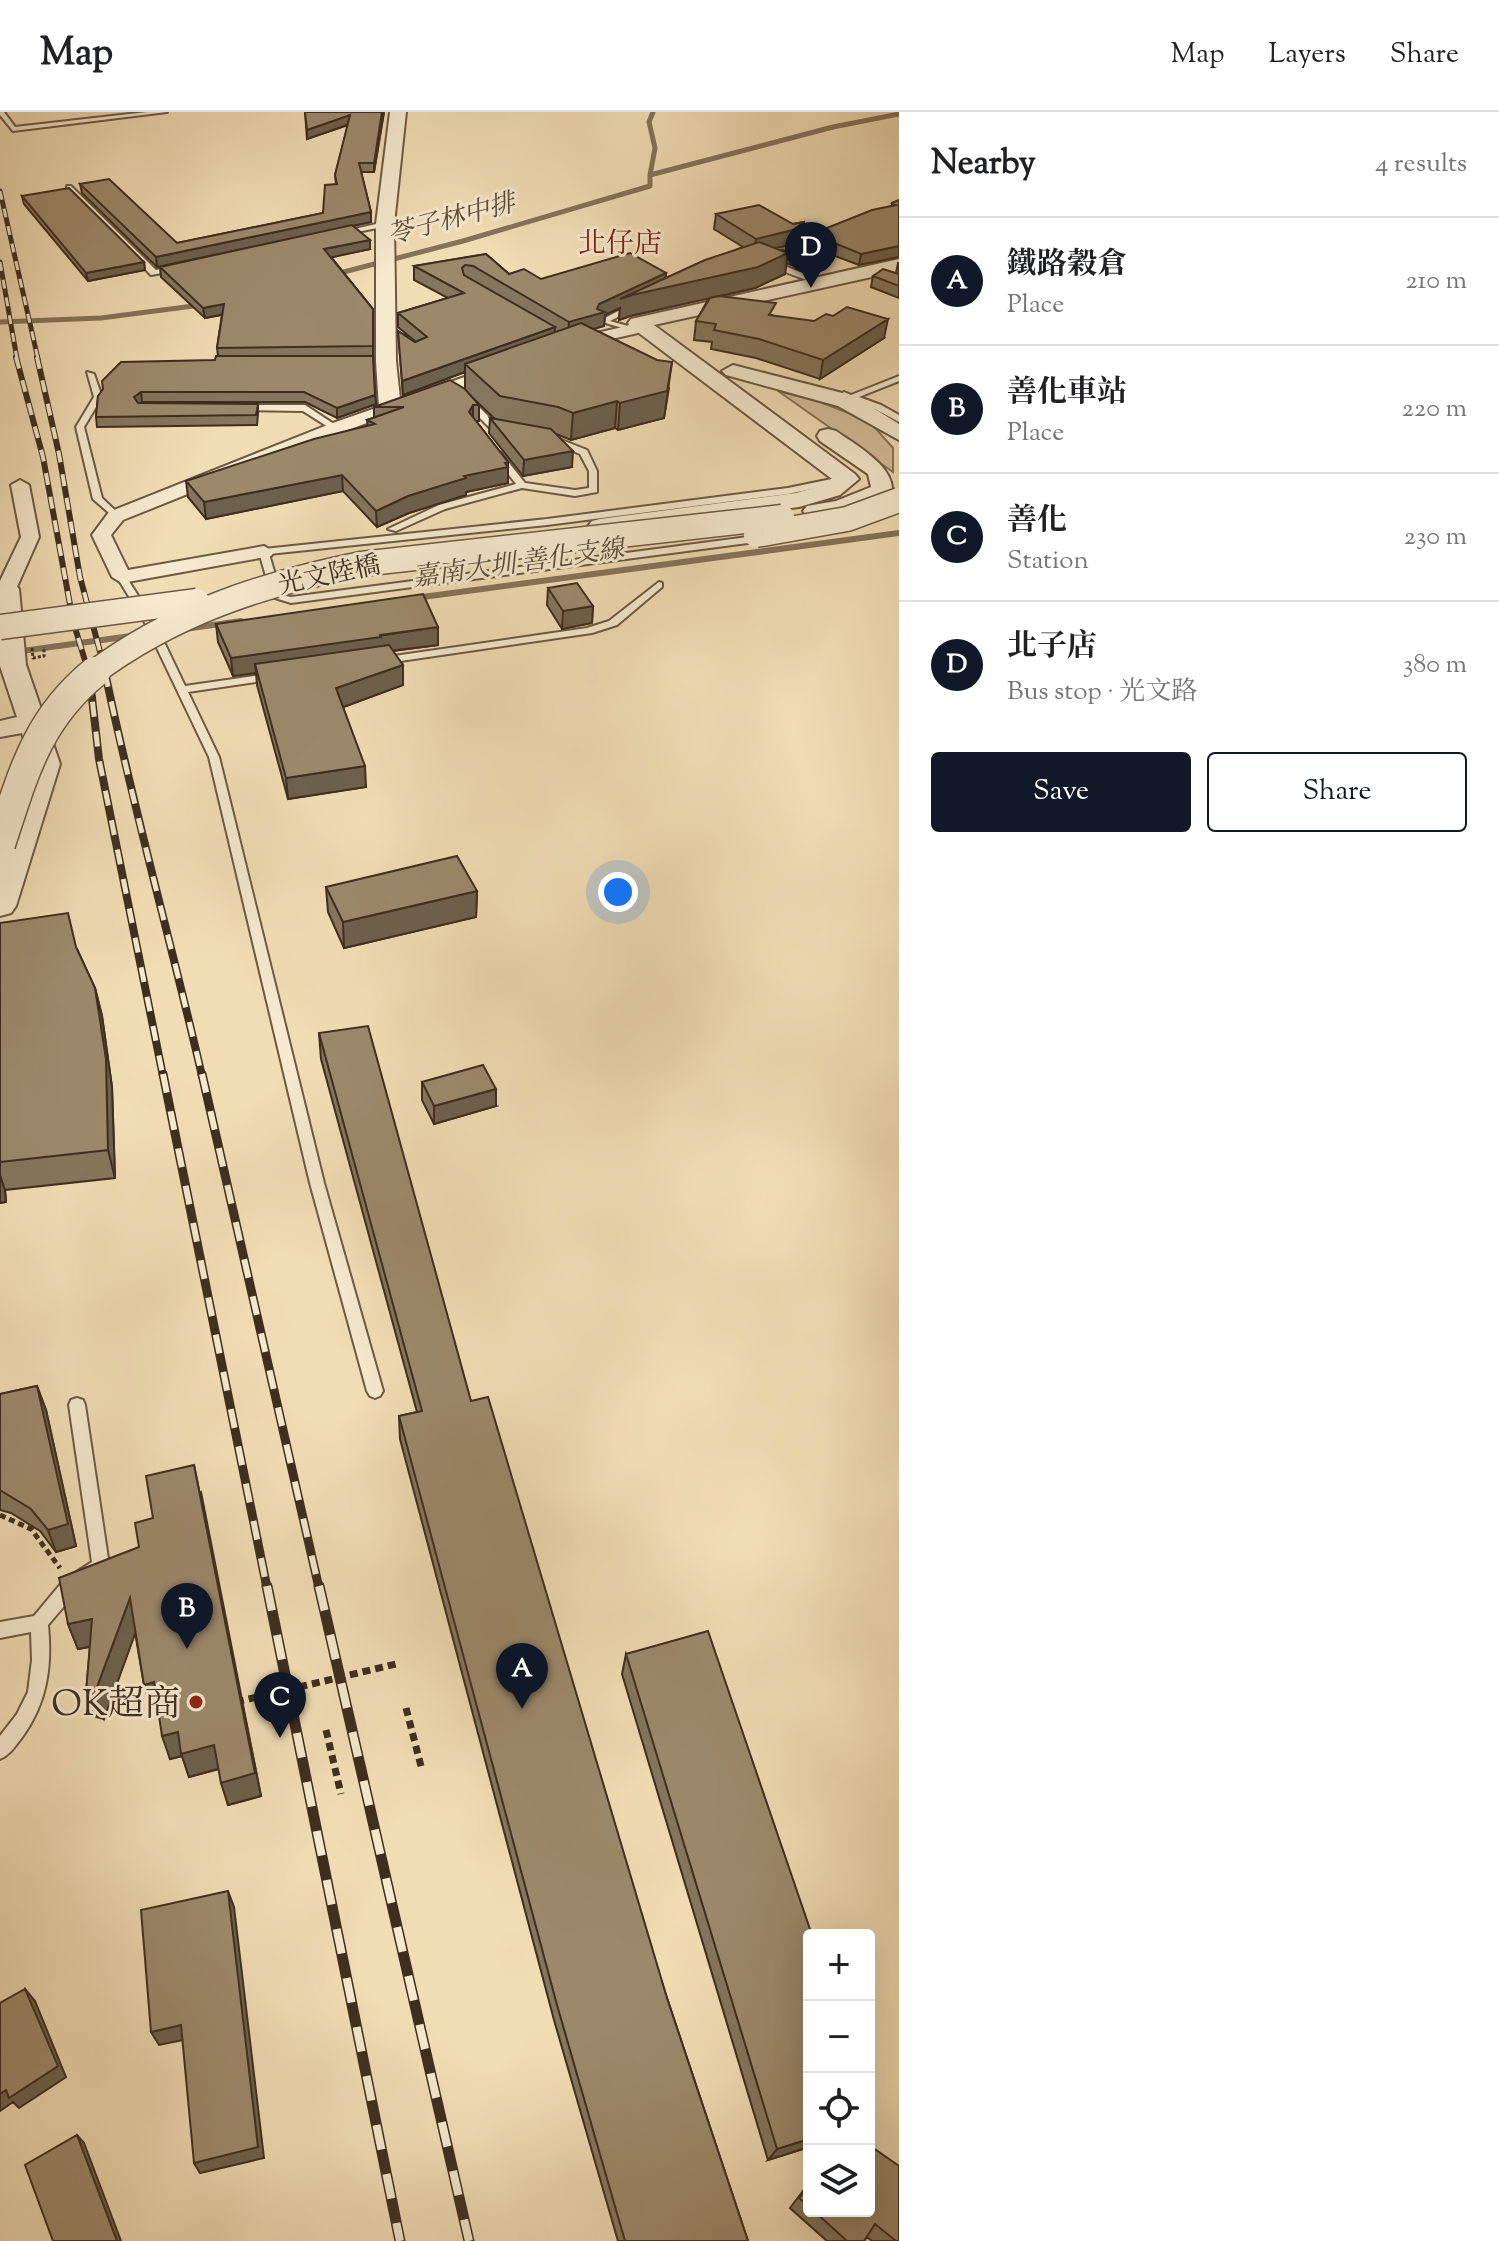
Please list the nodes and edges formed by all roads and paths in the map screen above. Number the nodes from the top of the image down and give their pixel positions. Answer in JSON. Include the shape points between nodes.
{"nodes":[{"id":1,"x":1,"y":112,"type":"edge"},
{"id":2,"x":164,"y":112,"type":"edge"},
{"id":3,"x":398,"y":112,"type":"edge"},
{"id":4,"x":69,"y":187,"type":"edge"},
{"id":5,"x":385,"y":224,"type":"junction"},
{"id":6,"x":324,"y":237,"type":"edge"},
{"id":7,"x":772,"y":255,"type":"edge"},
{"id":8,"x":185,"y":266,"type":"edge"},
{"id":9,"x":886,"y":271,"type":"edge"},
{"id":10,"x":823,"y":283,"type":"junction"},
{"id":11,"x":644,"y":318,"type":"junction"},
{"id":12,"x":562,"y":342,"type":"edge"},
{"id":13,"x":517,"y":363,"type":"edge"},
{"id":14,"x":733,"y":371,"type":"junction"},
{"id":15,"x":90,"y":374,"type":"dead end"},
{"id":16,"x":755,"y":378,"type":"junction"},
{"id":17,"x":899,"y":378,"type":"edge"},
{"id":18,"x":450,"y":388,"type":"junction"},
{"id":19,"x":852,"y":397,"type":"junction"},
{"id":20,"x":231,"y":408,"type":"edge"},
{"id":21,"x":390,"y":408,"type":"junction"},
{"id":22,"x":899,"y":419,"type":"edge"},
{"id":23,"x":475,"y":426,"type":"edge"},
{"id":24,"x":336,"y":428,"type":"junction"},
{"id":25,"x":495,"y":428,"type":"junction"},
{"id":26,"x":509,"y":430,"type":"edge"},
{"id":27,"x":899,"y":433,"type":"edge"},
{"id":28,"x":539,"y":436,"type":"edge"},
{"id":29,"x":494,"y":450,"type":"edge"},
{"id":30,"x":847,"y":479,"type":"junction"},
{"id":31,"x":20,"y":485,"type":"dead end"},
{"id":32,"x":522,"y":485,"type":"junction"},
{"id":33,"x":899,"y":499,"type":"edge"},
{"id":34,"x":841,"y":507,"type":"junction"},
{"id":35,"x":790,"y":508,"type":"junction"},
{"id":36,"x":899,"y":508,"type":"edge"},
{"id":37,"x":116,"y":516,"type":"junction"},
{"id":38,"x":393,"y":529,"type":"dead end"},
{"id":39,"x":264,"y":552,"type":"junction"},
{"id":40,"x":324,"y":563,"type":"junction"},
{"id":41,"x":122,"y":577,"type":"junction"},
{"id":42,"x":659,"y":585,"type":"dead end"},
{"id":43,"x":2,"y":595,"type":"edge"},
{"id":44,"x":6,"y":642,"type":"edge"},
{"id":45,"x":369,"y":663,"type":"edge"},
{"id":46,"x":291,"y":674,"type":"edge"},
{"id":47,"x":181,"y":690,"type":"junction"},
{"id":48,"x":0,"y":706,"type":"edge"},
{"id":49,"x":32,"y":722,"type":"junction"},
{"id":50,"x":0,"y":729,"type":"edge"},
{"id":51,"x":1,"y":760,"type":"edge"},
{"id":52,"x":0,"y":844,"type":"edge"},
{"id":53,"x":0,"y":906,"type":"edge"},
{"id":54,"x":375,"y":1391,"type":"dead end"},
{"id":55,"x":77,"y":1405,"type":"dead end"},
{"id":56,"x":0,"y":1515,"type":"edge"},
{"id":57,"x":70,"y":1586,"type":"junction"},
{"id":58,"x":39,"y":1623,"type":"junction"},
{"id":59,"x":0,"y":1630,"type":"edge"},
{"id":60,"x":396,"y":1664,"type":"dead end"},
{"id":61,"x":233,"y":1703,"type":"edge"},
{"id":62,"x":406,"y":1708,"type":"dead end"},
{"id":63,"x":326,"y":1730,"type":"dead end"},
{"id":64,"x":0,"y":1750,"type":"edge"},
{"id":65,"x":422,"y":1770,"type":"dead end"},
{"id":66,"x":341,"y":1794,"type":"dead end"}],
"edges":[{"from":1,"to":2,"type":"lane","via":[[13,129]]},
{"from":3,"to":5,"type":"street"},
{"from":4,"to":8,"type":"lane","via":[[154,273]]},
{"from":5,"to":6,"type":"lane"},
{"from":5,"to":21,"type":"street","via":[[392,332],[378,361]]},
{"from":7,"to":10,"type":"lane","via":[[756,258]]},
{"from":9,"to":10,"type":"street"},
{"from":10,"to":11,"type":"street"},
{"from":11,"to":12,"type":"street"},
{"from":11,"to":14,"type":"street"},
{"from":11,"to":30,"type":"street"},
{"from":13,"to":18,"type":"street"},
{"from":14,"to":16,"type":"street"},
{"from":14,"to":34,"type":"street","via":[[882,476],[883,490]]},
{"from":15,"to":37,"type":"lane","via":[[98,397],[80,427],[98,499]]},
{"from":16,"to":19,"type":"lane"},
{"from":16,"to":27,"type":"street","via":[[846,401]]},
{"from":17,"to":19,"type":"lane"},
{"from":18,"to":21,"type":"street"},
{"from":18,"to":25,"type":"lane"},
{"from":19,"to":22,"type":"lane"},
{"from":20,"to":24,"type":"lane","via":[[305,408]]},
{"from":21,"to":24,"type":"street"},
{"from":23,"to":25,"type":"lane"},
{"from":24,"to":37,"type":"street"},
{"from":25,"to":26,"type":"lane"},
{"from":28,"to":32,"type":"lane","via":[[584,452],[594,490],[575,493]]},
{"from":29,"to":32,"type":"lane"},
{"from":30,"to":35,"type":"street"},
{"from":30,"to":39,"type":"lane","via":[[547,522]]},
{"from":31,"to":43,"type":"street","via":[[30,537]]},
{"from":32,"to":38,"type":"lane","via":[[442,507]]},
{"from":33,"to":34,"type":"lane"},
{"from":33,"to":44,"type":"street","bridge":true,"via":[[875,512],[818,527],[324,590],[177,602]]},
{"from":34,"to":35,"type":"street"},
{"from":35,"to":40,"type":"street","name":"光文陸橋"},
{"from":35,"to":52,"type":"street","name":"光文陸橋","bridge":true,"via":[[361,564],[294,577],[168,624],[125,650],[59,705],[32,750]]},
{"from":36,"to":39,"type":"lane","via":[[835,529],[291,600],[277,597]]},
{"from":37,"to":41,"type":"street","via":[[101,535]]},
{"from":39,"to":41,"type":"street"},
{"from":40,"to":43,"type":"street"},
{"from":40,"to":51,"type":"street","name":"光文陸橋","bridge":true,"via":[[238,585],[95,653],[30,714]]},
{"from":41,"to":47,"type":"lane"},
{"from":42,"to":45,"type":"lane","via":[[613,623],[588,631]]},
{"from":43,"to":44,"type":"street"},
{"from":44,"to":48,"type":"street"},
{"from":44,"to":49,"type":"street"},
{"from":46,"to":47,"type":"lane"},
{"from":47,"to":54,"type":"lane","via":[[214,757],[317,1183]]},
{"from":49,"to":50,"type":"street"},
{"from":49,"to":53,"type":"street","via":[[46,764]]},
{"from":55,"to":57,"type":"lane","via":[[101,1565]]},
{"from":56,"to":57,"type":"path","via":[[31,1529]]},
{"from":57,"to":58,"type":"lane"},
{"from":58,"to":59,"type":"lane"},
{"from":58,"to":64,"type":"lane","via":[[43,1657],[36,1696],[27,1718]]},
{"from":60,"to":61,"type":"path","bridge":true},
{"from":62,"to":65,"type":"path"},
{"from":63,"to":66,"type":"path"}]}
